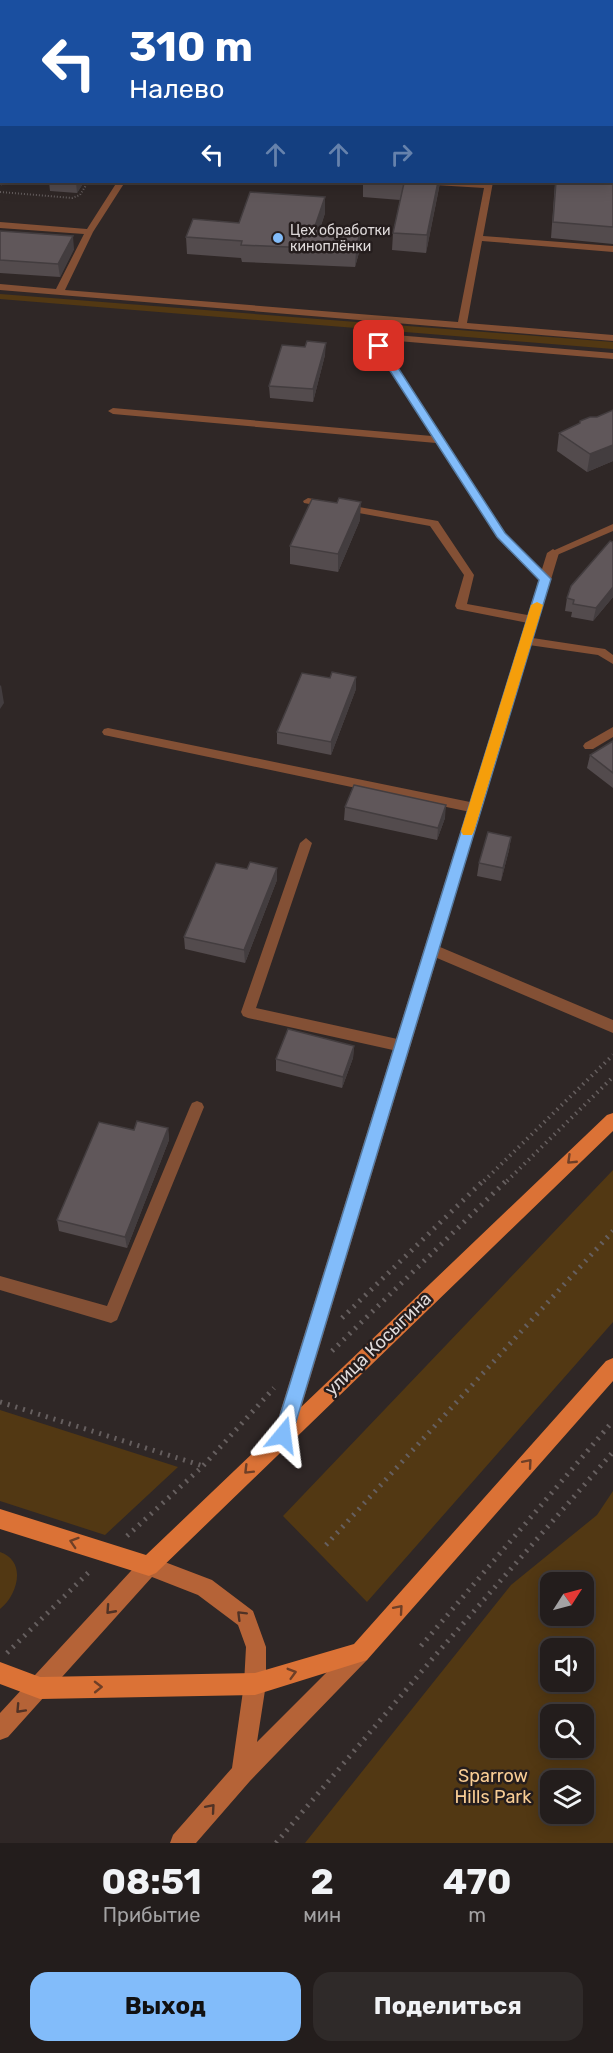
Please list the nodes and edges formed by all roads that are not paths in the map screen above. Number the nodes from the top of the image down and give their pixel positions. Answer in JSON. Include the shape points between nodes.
{"nodes":[{"id":1,"x":120,"y":183,"type":"edge"},
{"id":2,"x":454,"y":183,"type":"edge"},
{"id":3,"x":489,"y":184,"type":"edge"},
{"id":4,"x":0,"y":225,"type":"edge"},
{"id":5,"x":89,"y":232,"type":"junction"},
{"id":6,"x":478,"y":238,"type":"junction"},
{"id":7,"x":613,"y":249,"type":"edge"},
{"id":8,"x":0,"y":287,"type":"edge"},
{"id":9,"x":58,"y":292,"type":"junction"},
{"id":10,"x":462,"y":326,"type":"junction"},
{"id":11,"x":613,"y":338,"type":"edge"},
{"id":12,"x":613,"y":356,"type":"edge"},
{"id":13,"x":113,"y":411,"type":"dead end"},
{"id":14,"x":439,"y":440,"type":"junction"},
{"id":15,"x":308,"y":501,"type":"edge"},
{"id":16,"x":613,"y":527,"type":"edge"},
{"id":17,"x":553,"y":553,"type":"joint"},
{"id":18,"x":545,"y":579,"type":"junction"},
{"id":19,"x":532,"y":620,"type":"junction"},
{"id":20,"x":526,"y":641,"type":"junction"},
{"id":21,"x":613,"y":660,"type":"edge"},
{"id":22,"x":613,"y":730,"type":"edge"},
{"id":23,"x":108,"y":732,"type":"dead end"},
{"id":24,"x":589,"y":746,"type":"dead end"},
{"id":25,"x":475,"y":808,"type":"junction"},
{"id":26,"x":306,"y":843,"type":"dead end"},
{"id":27,"x":432,"y":950,"type":"junction"},
{"id":28,"x":613,"y":1027,"type":"edge"},
{"id":29,"x":402,"y":1046,"type":"junction"},
{"id":30,"x":197,"y":1107,"type":"dead end"},
{"id":31,"x":613,"y":1120,"type":"edge"},
{"id":32,"x":0,"y":1283,"type":"edge"},
{"id":33,"x":613,"y":1367,"type":"edge"},
{"id":34,"x":283,"y":1435,"type":"junction"},
{"id":35,"x":0,"y":1518,"type":"edge"},
{"id":36,"x":149,"y":1566,"type":"junction"},
{"id":37,"x":360,"y":1653,"type":"junction"},
{"id":38,"x":0,"y":1673,"type":"edge"},
{"id":39,"x":255,"y":1684,"type":"junction"},
{"id":40,"x":40,"y":1688,"type":"junction"},
{"id":41,"x":0,"y":1730,"type":"edge"},
{"id":42,"x":242,"y":1773,"type":"junction"},
{"id":43,"x":181,"y":1843,"type":"edge"}],
"edges":[{"from":1,"to":5,"type":"lane"},
{"from":2,"to":3,"type":"lane"},
{"from":3,"to":6,"type":"lane"},
{"from":4,"to":5,"type":"lane"},
{"from":5,"to":9,"type":"lane"},
{"from":6,"to":7,"type":"lane"},
{"from":6,"to":10,"type":"lane"},
{"from":8,"to":9,"type":"lane"},
{"from":9,"to":10,"type":"lane"},
{"from":10,"to":11,"type":"lane"},
{"from":12,"to":14,"type":"lane","via":[[383,337],[379,346]]},
{"from":13,"to":14,"type":"lane"},
{"from":14,"to":18,"type":"lane","via":[[501,535]]},
{"from":15,"to":19,"type":"lane","via":[[434,523],[469,575],[461,606]]},
{"from":16,"to":17,"type":"lane"},
{"from":17,"to":18,"type":"street"},
{"from":18,"to":19,"type":"street"},
{"from":19,"to":20,"type":"street"},
{"from":20,"to":21,"type":"lane","via":[[601,652]]},
{"from":20,"to":25,"type":"street"},
{"from":22,"to":24,"type":"lane"},
{"from":23,"to":25,"type":"lane"},
{"from":25,"to":27,"type":"street"},
{"from":26,"to":29,"type":"lane","via":[[248,1012]]},
{"from":27,"to":28,"type":"street"},
{"from":27,"to":29,"type":"street"},
{"from":29,"to":34,"type":"street"},
{"from":30,"to":32,"type":"lane","via":[[111,1314]]},
{"from":31,"to":34,"type":"main road","name":"улица Косыгина","one_way":true},
{"from":37,"to":33,"type":"main road","one_way":true},
{"from":34,"to":36,"type":"main road","name":"улица Косыгина","one_way":true},
{"from":36,"to":35,"type":"main road","one_way":true},
{"from":39,"to":36,"type":"main road","one_way":true,"via":[[256,1647],[246,1618],[205,1587]]},
{"from":36,"to":40,"type":"main road","name":"улица Косыгина","one_way":true},
{"from":39,"to":37,"type":"main road","one_way":true},
{"from":37,"to":42,"type":"main road"},
{"from":38,"to":40,"type":"main road"},
{"from":40,"to":39,"type":"main road","one_way":true},
{"from":39,"to":42,"type":"main road"},
{"from":40,"to":41,"type":"main road","name":"улица Косыгина","one_way":true},
{"from":43,"to":42,"type":"main road","one_way":true}]}
